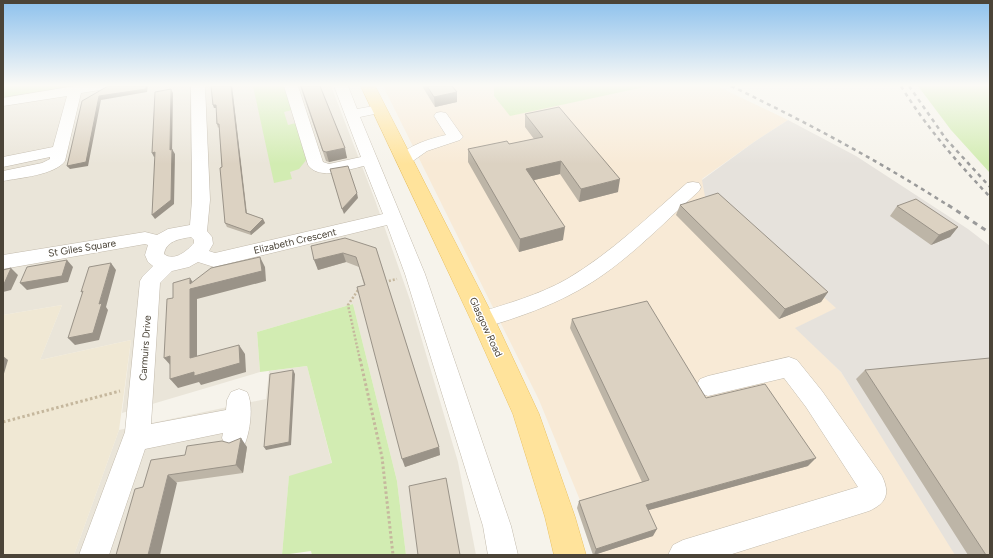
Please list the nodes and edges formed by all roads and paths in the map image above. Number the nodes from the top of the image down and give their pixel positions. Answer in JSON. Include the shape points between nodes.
{"nodes":[{"id":1,"x":69,"y":112,"type":"edge"},
{"id":2,"x":199,"y":112,"type":"edge"},
{"id":3,"x":299,"y":112,"type":"edge"},
{"id":4,"x":363,"y":112,"type":"edge"},
{"id":5,"x":380,"y":112,"type":"edge"},
{"id":6,"x":352,"y":114,"type":"joint"},
{"id":7,"x":441,"y":116,"type":"dead end"},
{"id":8,"x":60,"y":150,"type":"junction"},
{"id":9,"x":370,"y":160,"type":"junction"},
{"id":10,"x":404,"y":160,"type":"junction"},
{"id":11,"x":3,"y":162,"type":"edge"},
{"id":12,"x":3,"y":176,"type":"edge"},
{"id":13,"x":693,"y":187,"type":"dead end"},
{"id":14,"x":393,"y":218,"type":"junction"},
{"id":15,"x":198,"y":234,"type":"junction"},
{"id":16,"x":164,"y":253,"type":"junction"},
{"id":17,"x":198,"y":254,"type":"junction"},
{"id":18,"x":3,"y":262,"type":"edge"},
{"id":19,"x":415,"y":274,"type":"junction"},
{"id":20,"x":379,"y":284,"type":"edge"},
{"id":21,"x":365,"y":288,"type":"edge"},
{"id":22,"x":483,"y":320,"type":"junction"},
{"id":23,"x":142,"y":385,"type":"junction"},
{"id":24,"x":708,"y":386,"type":"dead end"},
{"id":25,"x":237,"y":419,"type":"dead end"},
{"id":26,"x":3,"y":422,"type":"edge"},
{"id":27,"x":136,"y":439,"type":"junction"},
{"id":28,"x":94,"y":555,"type":"edge"},
{"id":29,"x":393,"y":555,"type":"edge"},
{"id":30,"x":503,"y":555,"type":"edge"},
{"id":31,"x":570,"y":555,"type":"edge"},
{"id":32,"x":683,"y":555,"type":"edge"}],
"edges":[{"from":1,"to":8,"type":"street"},
{"from":2,"to":15,"type":"street","via":[[201,200]]},
{"from":3,"to":9,"type":"street","via":[[316,165],[328,169]]},
{"from":4,"to":6,"type":"street"},
{"from":5,"to":10,"type":"main road","name":"Glasgow Road"},
{"from":6,"to":9,"type":"street"},
{"from":7,"to":10,"type":"street","via":[[455,137],[430,143]]},
{"from":8,"to":11,"type":"street"},
{"from":8,"to":12,"type":"street","via":[[57,161],[47,167]]},
{"from":9,"to":14,"type":"street"},
{"from":10,"to":22,"type":"main road","name":"Glasgow Road"},
{"from":13,"to":22,"type":"street","via":[[604,264],[573,284]]},
{"from":14,"to":17,"type":"street","name":"Elizabeth Crescent","via":[[214,260]]},
{"from":14,"to":19,"type":"street"},
{"from":15,"to":16,"type":"street","via":[[183,232],[167,237]]},
{"from":15,"to":17,"type":"street","via":[[203,237],[204,244]]},
{"from":16,"to":17,"type":"street","via":[[182,262]]},
{"from":16,"to":18,"type":"street","name":"St Giles Square","via":[[145,238]]},
{"from":16,"to":23,"type":"street","name":"Carmuirs Drive","via":[[150,281]]},
{"from":19,"to":20,"type":"path"},
{"from":19,"to":30,"type":"street","via":[[497,526]]},
{"from":21,"to":29,"type":"path","via":[[358,290],[348,305],[382,457]]},
{"from":22,"to":31,"type":"main road","name":"Glasgow Road","via":[[526,414]]},
{"from":23,"to":26,"type":"path"},
{"from":23,"to":27,"type":"street","name":"Carmuirs Drive"},
{"from":24,"to":32,"type":"street","via":[[789,367],[873,485],[874,493],[869,497]]},
{"from":25,"to":27,"type":"street"},
{"from":27,"to":28,"type":"street","name":"Carmuirs Drive"}]}
